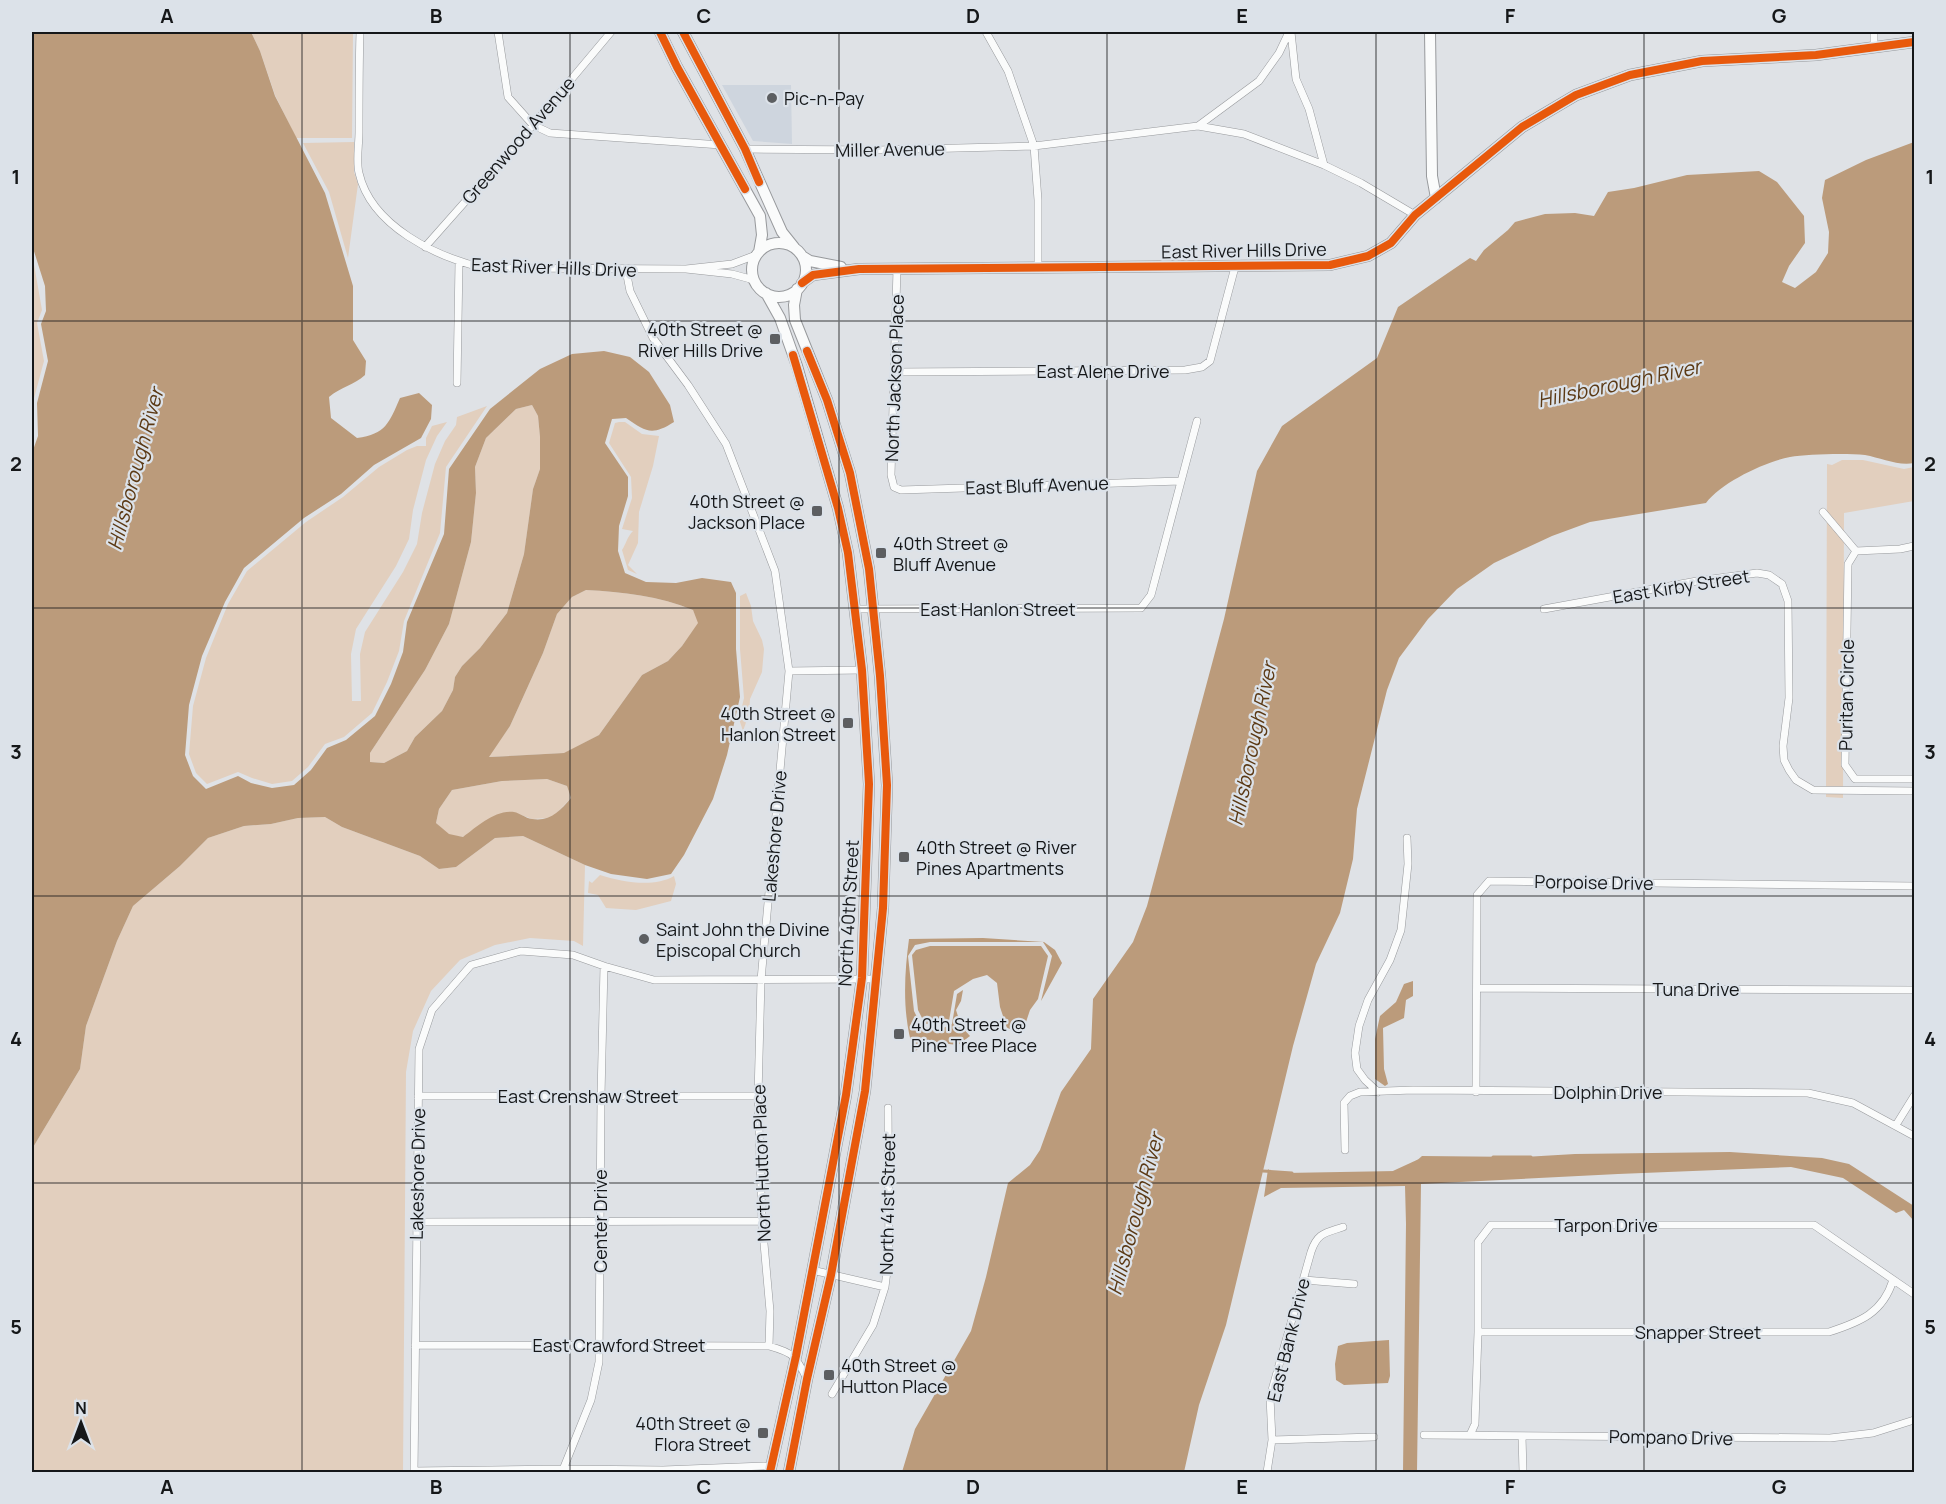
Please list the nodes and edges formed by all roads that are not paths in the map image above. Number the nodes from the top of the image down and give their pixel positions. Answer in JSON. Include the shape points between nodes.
{"nodes":[{"id":1,"x":360,"y":32,"type":"edge"},
{"id":2,"x":498,"y":32,"type":"edge"},
{"id":3,"x":611,"y":32,"type":"edge"},
{"id":4,"x":660,"y":32,"type":"edge"},
{"id":5,"x":683,"y":32,"type":"edge"},
{"id":6,"x":986,"y":32,"type":"edge"},
{"id":7,"x":1290,"y":32,"type":"edge"},
{"id":8,"x":1430,"y":32,"type":"edge"},
{"id":9,"x":1874,"y":32,"type":"edge"},
{"id":10,"x":1914,"y":42,"type":"edge"},
{"id":11,"x":1874,"y":48,"type":"junction"},
{"id":12,"x":533,"y":125,"type":"junction"},
{"id":13,"x":1198,"y":126,"type":"junction"},
{"id":14,"x":721,"y":145,"type":"junction"},
{"id":15,"x":1034,"y":146,"type":"junction"},
{"id":16,"x":745,"y":149,"type":"junction"},
{"id":17,"x":1324,"y":165,"type":"junction"},
{"id":18,"x":1436,"y":198,"type":"junction"},
{"id":19,"x":1415,"y":215,"type":"junction"},
{"id":20,"x":425,"y":247,"type":"junction"},
{"id":21,"x":798,"y":251,"type":"junction"},
{"id":22,"x":757,"y":254,"type":"junction"},
{"id":23,"x":459,"y":262,"type":"junction"},
{"id":24,"x":1235,"y":267,"type":"junction"},
{"id":25,"x":1038,"y":268,"type":"junction"},
{"id":26,"x":686,"y":269,"type":"junction"},
{"id":27,"x":859,"y":269,"type":"junction"},
{"id":28,"x":897,"y":269,"type":"junction"},
{"id":29,"x":626,"y":270,"type":"junction"},
{"id":30,"x":754,"y":280,"type":"junction"},
{"id":31,"x":800,"y":286,"type":"junction"},
{"id":32,"x":766,"y":293,"type":"junction"},
{"id":33,"x":895,"y":372,"type":"junction"},
{"id":34,"x":457,"y":383,"type":"dead end"},
{"id":35,"x":1197,"y":421,"type":"dead end"},
{"id":36,"x":1181,"y":481,"type":"junction"},
{"id":37,"x":894,"y":487,"type":"joint"},
{"id":38,"x":1824,"y":512,"type":"dead end"},
{"id":39,"x":1914,"y":546,"type":"edge"},
{"id":40,"x":1856,"y":551,"type":"junction"},
{"id":41,"x":855,"y":609,"type":"junction"},
{"id":42,"x":1544,"y":609,"type":"dead end"},
{"id":43,"x":873,"y":610,"type":"junction"},
{"id":44,"x":862,"y":670,"type":"junction"},
{"id":45,"x":789,"y":671,"type":"junction"},
{"id":46,"x":1914,"y":778,"type":"edge"},
{"id":47,"x":869,"y":784,"type":"junction"},
{"id":48,"x":887,"y":785,"type":"junction"},
{"id":49,"x":1914,"y":791,"type":"edge"},
{"id":50,"x":1407,"y":838,"type":"dead end"},
{"id":51,"x":1914,"y":886,"type":"edge"},
{"id":52,"x":604,"y":966,"type":"junction"},
{"id":53,"x":862,"y":978,"type":"junction"},
{"id":54,"x":877,"y":979,"type":"junction"},
{"id":55,"x":761,"y":980,"type":"junction"},
{"id":56,"x":1478,"y":988,"type":"junction"},
{"id":57,"x":1914,"y":990,"type":"edge"},
{"id":58,"x":1378,"y":1092,"type":"junction"},
{"id":59,"x":1476,"y":1092,"type":"junction"},
{"id":60,"x":418,"y":1096,"type":"junction"},
{"id":61,"x":601,"y":1096,"type":"junction"},
{"id":62,"x":758,"y":1096,"type":"junction"},
{"id":63,"x":1914,"y":1096,"type":"edge"},
{"id":64,"x":888,"y":1108,"type":"dead end"},
{"id":65,"x":1896,"y":1125,"type":"junction"},
{"id":66,"x":1914,"y":1136,"type":"edge"},
{"id":67,"x":1345,"y":1150,"type":"dead end"},
{"id":68,"x":600,"y":1221,"type":"junction"},
{"id":69,"x":762,"y":1221,"type":"junction"},
{"id":70,"x":416,"y":1222,"type":"junction"},
{"id":71,"x":1343,"y":1227,"type":"dead end"},
{"id":72,"x":812,"y":1270,"type":"junction"},
{"id":73,"x":831,"y":1275,"type":"junction"},
{"id":74,"x":1304,"y":1280,"type":"junction"},
{"id":75,"x":1893,"y":1280,"type":"junction"},
{"id":76,"x":1354,"y":1284,"type":"dead end"},
{"id":77,"x":885,"y":1287,"type":"junction"},
{"id":78,"x":1914,"y":1294,"type":"edge"},
{"id":79,"x":1478,"y":1332,"type":"junction"},
{"id":80,"x":599,"y":1344,"type":"junction"},
{"id":81,"x":415,"y":1345,"type":"junction"},
{"id":82,"x":769,"y":1346,"type":"junction"},
{"id":83,"x":796,"y":1356,"type":"junction"},
{"id":84,"x":807,"y":1379,"type":"junction"},
{"id":85,"x":832,"y":1394,"type":"dead end"},
{"id":86,"x":1914,"y":1420,"type":"edge"},
{"id":87,"x":1424,"y":1435,"type":"dead end"},
{"id":88,"x":1470,"y":1436,"type":"junction"},
{"id":89,"x":1522,"y":1436,"type":"junction"},
{"id":90,"x":1374,"y":1437,"type":"dead end"},
{"id":91,"x":1272,"y":1440,"type":"junction"},
{"id":92,"x":771,"y":1470,"type":"edge"},
{"id":93,"x":562,"y":1471,"type":"edge"},
{"id":94,"x":414,"y":1472,"type":"edge"},
{"id":95,"x":663,"y":1472,"type":"edge"},
{"id":96,"x":789,"y":1473,"type":"edge"},
{"id":97,"x":1267,"y":1473,"type":"edge"},
{"id":98,"x":1522,"y":1473,"type":"edge"}],
"edges":[{"from":1,"to":20,"type":"street","name":"East River Hills Drive","via":[[359,172],[368,196],[384,217]]},
{"from":2,"to":12,"type":"street","via":[[508,97]]},
{"from":3,"to":12,"type":"street","name":"Greenwood Avenue"},
{"from":4,"to":14,"type":"main road"},
{"from":5,"to":16,"type":"main road"},
{"from":6,"to":15,"type":"street","via":[[1008,71]]},
{"from":7,"to":13,"type":"street","via":[[1259,81]]},
{"from":7,"to":17,"type":"street","via":[[1296,79],[1309,109]]},
{"from":8,"to":18,"type":"main road","via":[[1432,176]]},
{"from":9,"to":11,"type":"street"},
{"from":10,"to":11,"type":"main road","name":"East River Hills Drive"},
{"from":11,"to":18,"type":"main road","name":"East River Hills Drive","via":[[1702,61],[1630,75],[1576,96],[1522,127]]},
{"from":12,"to":14,"type":"street","via":[[550,134]]},
{"from":12,"to":20,"type":"street","name":"Greenwood Avenue"},
{"from":13,"to":15,"type":"street","name":"Miller Avenue"},
{"from":13,"to":17,"type":"street","via":[[1244,134]]},
{"from":14,"to":22,"type":"main road","via":[[760,216],[762,235]]},
{"from":15,"to":16,"type":"street","name":"Miller Avenue"},
{"from":15,"to":25,"type":"street"},
{"from":16,"to":21,"type":"main road","via":[[782,232]]},
{"from":17,"to":19,"type":"street"},
{"from":18,"to":19,"type":"main road","name":"East River Hills Drive"},
{"from":19,"to":24,"type":"main road","name":"East River Hills Drive","via":[[1391,243],[1368,256],[1330,265]]},
{"from":20,"to":23,"type":"street","name":"East River Hills Drive"},
{"from":21,"to":22,"type":"main road","via":[[776,243]]},
{"from":21,"to":27,"type":"main road","name":"East River Hills Drive","via":[[810,261]]},
{"from":21,"to":31,"type":"main road","via":[[806,270]]},
{"from":22,"to":26,"type":"street","name":"East River Hills Drive","via":[[732,264]]},
{"from":22,"to":30,"type":"main road","via":[[752,264]]},
{"from":23,"to":29,"type":"street","name":"East River Hills Drive","via":[[484,268]]},
{"from":23,"to":34,"type":"street"},
{"from":24,"to":25,"type":"main road","name":"East River Hills Drive"},
{"from":24,"to":33,"type":"street","name":"East Alene Drive","via":[[1210,362],[1202,367]]},
{"from":25,"to":28,"type":"main road","name":"East River Hills Drive"},
{"from":26,"to":29,"type":"street","name":"East River Hills Drive"},
{"from":26,"to":30,"type":"street","name":"East River Hills Drive"},
{"from":27,"to":28,"type":"main road","name":"East River Hills Drive"},
{"from":27,"to":31,"type":"main road","name":"East River Hills Drive","via":[[813,275]]},
{"from":28,"to":33,"type":"street","name":"North Jackson Place"},
{"from":29,"to":45,"type":"street","name":"Lakeshore Drive","via":[[630,291],[653,338],[726,444],[775,571]]},
{"from":30,"to":32,"type":"main road"},
{"from":31,"to":32,"type":"main road","via":[[789,295]]},
{"from":31,"to":43,"type":"main road","name":"North 40th Street","via":[[794,305],[795,320],[827,400],[850,473],[869,568]]},
{"from":32,"to":41,"type":"main road","name":"North 40th Street","via":[[780,318],[797,366],[838,508]]},
{"from":33,"to":37,"type":"street","name":"North Jackson Place","via":[[891,475]]},
{"from":35,"to":36,"type":"street"},
{"from":36,"to":37,"type":"street","name":"East Bluff Avenue","via":[[902,490]]},
{"from":36,"to":43,"type":"street","name":"East Hanlon Street","via":[[1151,595],[1141,608]]},
{"from":38,"to":40,"type":"street"},
{"from":39,"to":40,"type":"street"},
{"from":40,"to":46,"type":"street","name":"Puritan Circle","via":[[1848,564],[1845,765],[1855,780]]},
{"from":41,"to":43,"type":"street","name":"East Hanlon Street"},
{"from":41,"to":44,"type":"main road","name":"North 40th Street"},
{"from":42,"to":49,"type":"street","name":"East Kirby Street","via":[[1697,581],[1768,575],[1782,584],[1788,601],[1789,698],[1783,746],[1789,770],[1796,780],[1813,790]]},
{"from":43,"to":48,"type":"main road","name":"North 40th Street"},
{"from":44,"to":45,"type":"street"},
{"from":44,"to":47,"type":"main road","name":"North 40th Street"},
{"from":45,"to":55,"type":"street","name":"Lakeshore Drive"},
{"from":47,"to":48,"type":"main road"},
{"from":47,"to":53,"type":"main road","name":"North 40th Street"},
{"from":48,"to":54,"type":"main road","name":"North 40th Street"},
{"from":50,"to":58,"type":"street","via":[[1401,930],[1368,1000],[1355,1053],[1357,1069]]},
{"from":51,"to":56,"type":"street","name":"Porpoise Drive","via":[[1489,881],[1477,895]]},
{"from":52,"to":55,"type":"street","name":"Lakeshore Drive","via":[[654,981]]},
{"from":52,"to":60,"type":"street","name":"Lakeshore Drive","via":[[573,955],[521,951],[471,965],[432,1010],[419,1049]]},
{"from":52,"to":61,"type":"street","name":"Center Drive"},
{"from":53,"to":54,"type":"street"},
{"from":53,"to":55,"type":"street"},
{"from":53,"to":72,"type":"main road","name":"North 40th Street","via":[[846,1095]]},
{"from":54,"to":73,"type":"main road","name":"North 40th Street","via":[[864,1091]]},
{"from":55,"to":62,"type":"street","name":"North Hutton Place"},
{"from":56,"to":57,"type":"street","name":"Tuna Drive"},
{"from":56,"to":59,"type":"street","name":"Porpoise Drive"},
{"from":58,"to":59,"type":"street","name":"Dolphin Drive"},
{"from":58,"to":67,"type":"street","name":"Dolphin Drive","via":[[1360,1092],[1344,1103]]},
{"from":59,"to":65,"type":"street","name":"Dolphin Drive","via":[[1808,1094],[1853,1103]]},
{"from":60,"to":61,"type":"street","name":"East Crenshaw Street"},
{"from":60,"to":70,"type":"street","name":"Lakeshore Drive"},
{"from":61,"to":62,"type":"street","name":"East Crenshaw Street"},
{"from":61,"to":68,"type":"street","name":"Center Drive"},
{"from":62,"to":69,"type":"street","name":"North Hutton Place"},
{"from":63,"to":65,"type":"street"},
{"from":64,"to":77,"type":"street","name":"North 41st Street","via":[[889,1255]]},
{"from":65,"to":66,"type":"street","name":"Dolphin Drive"},
{"from":68,"to":69,"type":"street"},
{"from":68,"to":70,"type":"street"},
{"from":68,"to":80,"type":"street","name":"Center Drive"},
{"from":69,"to":82,"type":"street","name":"North Hutton Place"},
{"from":70,"to":81,"type":"street","name":"Lakeshore Drive"},
{"from":71,"to":74,"type":"street","name":"East Bank Drive","via":[[1315,1239]]},
{"from":72,"to":73,"type":"street"},
{"from":72,"to":83,"type":"main road","name":"North 40th Street"},
{"from":73,"to":77,"type":"street"},
{"from":73,"to":84,"type":"main road","name":"North 40th Street"},
{"from":74,"to":76,"type":"street"},
{"from":74,"to":91,"type":"street","name":"East Bank Drive","via":[[1270,1397]]},
{"from":75,"to":78,"type":"street","name":"Tarpon Drive"},
{"from":75,"to":79,"type":"street","name":"Snapper Street","via":[[1889,1295],[1873,1312],[1854,1324],[1828,1332]]},
{"from":75,"to":79,"type":"street","name":"Tarpon Drive","via":[[1814,1225],[1491,1225],[1478,1242]]},
{"from":77,"to":85,"type":"street","name":"North 41st Street","via":[[873,1325]]},
{"from":79,"to":88,"type":"street","name":"Tarpon Drive","via":[[1474,1424]]},
{"from":80,"to":81,"type":"street","name":"East Crawford Street"},
{"from":80,"to":82,"type":"street","name":"East Crawford Street"},
{"from":80,"to":93,"type":"street","name":"Center Drive","via":[[597,1380]]},
{"from":81,"to":94,"type":"street","name":"Lakeshore Drive"},
{"from":82,"to":83,"type":"street","name":"East Crawford Street"},
{"from":83,"to":84,"type":"street"},
{"from":83,"to":92,"type":"main road","name":"North 40th Street"},
{"from":84,"to":96,"type":"main road","name":"North 40th Street"},
{"from":86,"to":89,"type":"street","name":"Pompano Drive","via":[[1873,1432],[1830,1438]]},
{"from":87,"to":88,"type":"street","name":"Pompano Drive"},
{"from":88,"to":89,"type":"street","name":"Pompano Drive"},
{"from":89,"to":98,"type":"street"},
{"from":90,"to":91,"type":"street"},
{"from":91,"to":97,"type":"street","name":"East Bank Drive"},
{"from":92,"to":95,"type":"street","via":[[764,1466]]},
{"from":93,"to":94,"type":"street"},
{"from":93,"to":95,"type":"street"}]}
